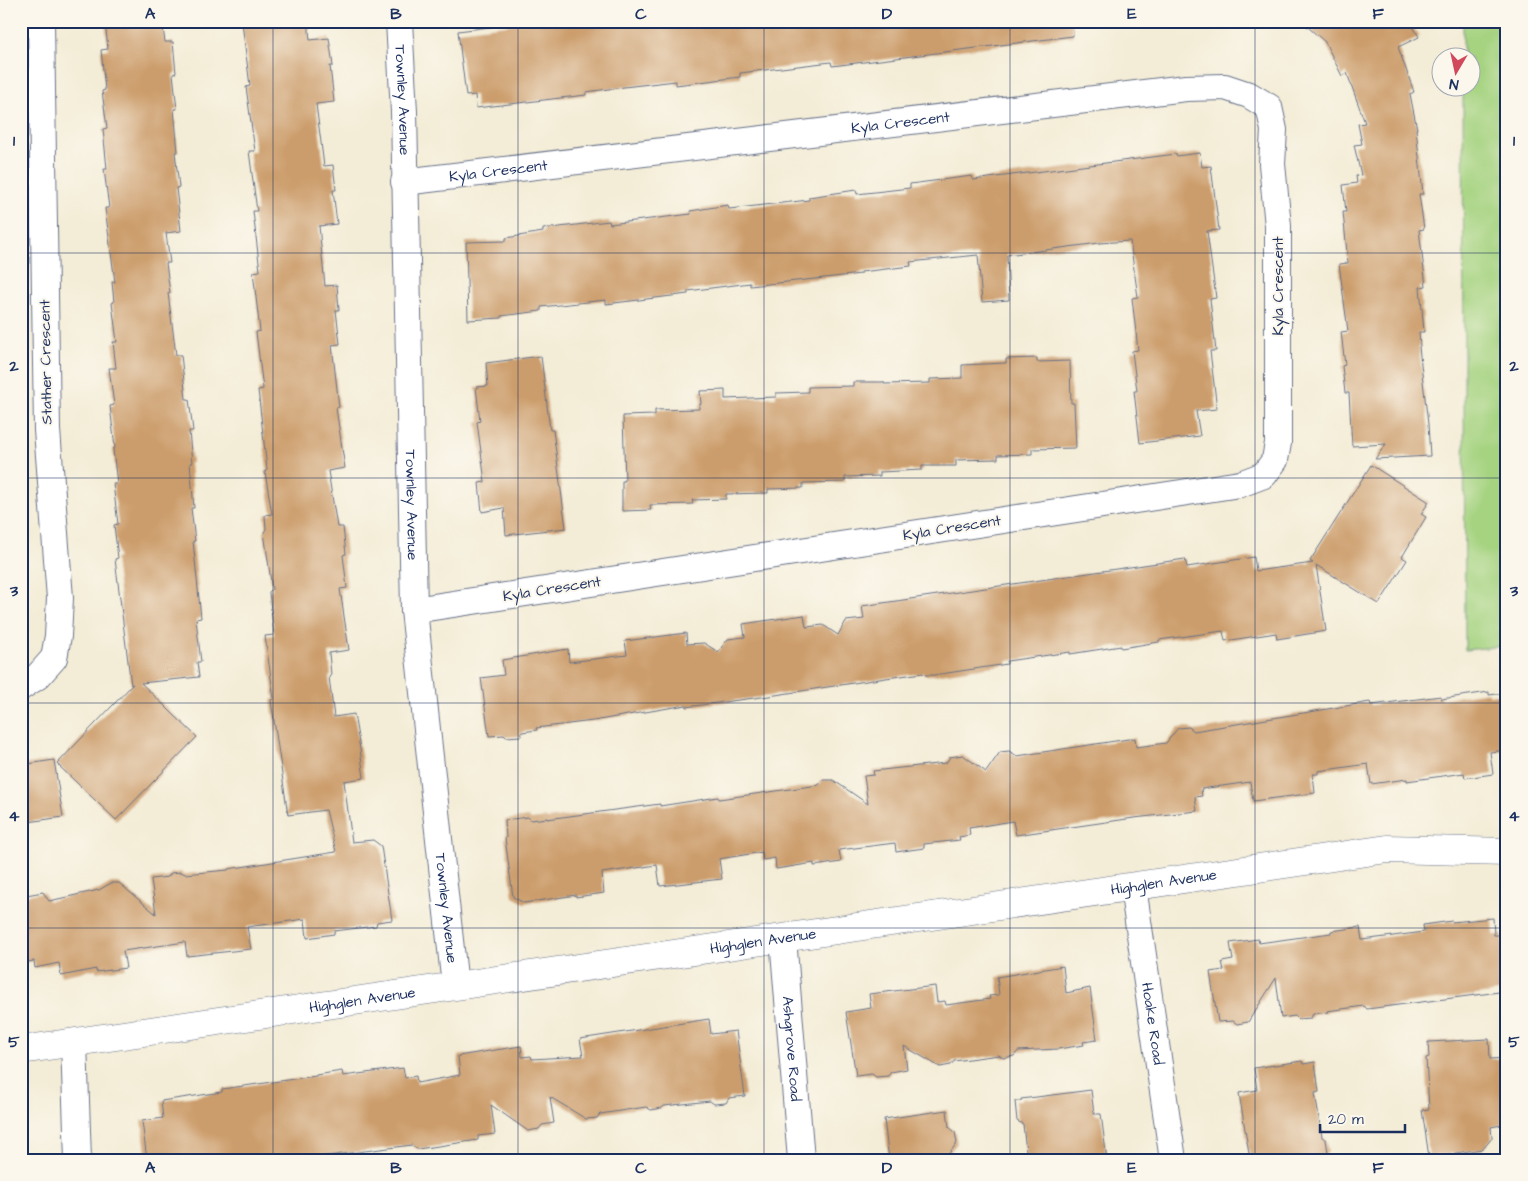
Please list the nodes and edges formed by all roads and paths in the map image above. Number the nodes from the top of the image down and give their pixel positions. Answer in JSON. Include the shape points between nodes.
{"nodes":[{"id":1,"x":41,"y":21,"type":"edge"},
{"id":2,"x":399,"y":21,"type":"edge"},
{"id":3,"x":404,"y":182,"type":"junction"},
{"id":4,"x":414,"y":610,"type":"junction"},
{"id":5,"x":21,"y":687,"type":"edge"},
{"id":6,"x":1507,"y":852,"type":"edge"},
{"id":7,"x":1133,"y":887,"type":"junction"},
{"id":8,"x":783,"y":938,"type":"junction"},
{"id":9,"x":455,"y":986,"type":"junction"},
{"id":10,"x":74,"y":1042,"type":"junction"},
{"id":11,"x":21,"y":1050,"type":"edge"},
{"id":12,"x":78,"y":1160,"type":"edge"},
{"id":13,"x":801,"y":1160,"type":"edge"},
{"id":14,"x":1173,"y":1160,"type":"edge"}],
"edges":[{"from":1,"to":5,"type":"street","name":"Stather Crescent","via":[[47,430],[60,598],[54,658],[38,676]]},
{"from":2,"to":3,"type":"street","name":"Townley Avenue"},
{"from":3,"to":4,"type":"street","name":"Townley Avenue"},
{"from":3,"to":4,"type":"street","name":"Kyla Crescent","via":[[1186,88],[1225,86],[1249,95],[1269,108],[1274,130],[1272,164],[1278,226],[1278,443],[1275,460],[1264,475],[1240,484]]},
{"from":4,"to":9,"type":"street","name":"Townley Avenue"},
{"from":6,"to":7,"type":"street","name":"Highglen Avenue","via":[[1387,849]]},
{"from":7,"to":8,"type":"street","name":"Highglen Avenue"},
{"from":7,"to":14,"type":"street","name":"Hoake Road"},
{"from":8,"to":9,"type":"street","name":"Highglen Avenue"},
{"from":8,"to":13,"type":"street","name":"Ashgrove Road"},
{"from":9,"to":10,"type":"street","name":"Highglen Avenue"},
{"from":10,"to":11,"type":"street","name":"Highglen Avenue"},
{"from":10,"to":12,"type":"street"}]}
